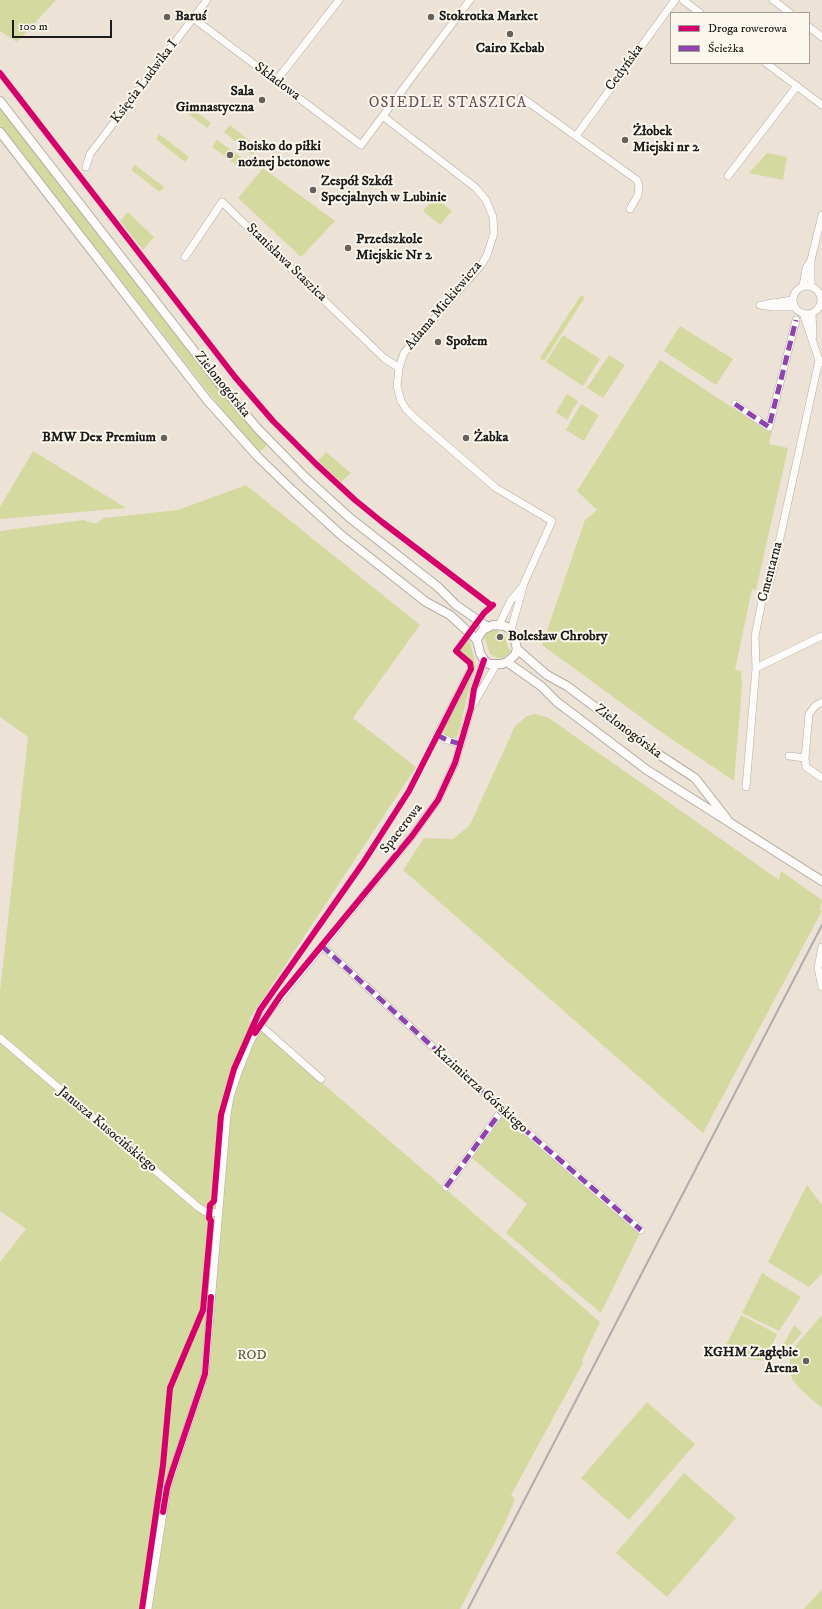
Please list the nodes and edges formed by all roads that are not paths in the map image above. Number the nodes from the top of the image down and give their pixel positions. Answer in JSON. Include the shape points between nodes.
{"nodes":[{"id":1,"x":207,"y":0,"type":"edge"},
{"id":2,"x":339,"y":0,"type":"edge"},
{"id":3,"x":470,"y":0,"type":"edge"},
{"id":4,"x":675,"y":0,"type":"edge"},
{"id":5,"x":683,"y":0,"type":"edge"},
{"id":6,"x":773,"y":0,"type":"edge"},
{"id":7,"x":699,"y":12,"type":"edge"},
{"id":8,"x":789,"y":12,"type":"edge"},
{"id":9,"x":194,"y":18,"type":"junction"},
{"id":10,"x":810,"y":28,"type":"edge"},
{"id":11,"x":822,"y":37,"type":"edge"},
{"id":12,"x":767,"y":64,"type":"edge"},
{"id":13,"x":276,"y":81,"type":"junction"},
{"id":14,"x":796,"y":86,"type":"junction"},
{"id":15,"x":521,"y":97,"type":"dead end"},
{"id":16,"x":0,"y":101,"type":"edge"},
{"id":17,"x":822,"y":105,"type":"edge"},
{"id":18,"x":384,"y":117,"type":"junction"},
{"id":19,"x":0,"y":132,"type":"edge"},
{"id":20,"x":576,"y":136,"type":"junction"},
{"id":21,"x":86,"y":167,"type":"dead end"},
{"id":22,"x":728,"y":176,"type":"dead end"},
{"id":23,"x":630,"y":208,"type":"dead end"},
{"id":24,"x":822,"y":215,"type":"edge"},
{"id":25,"x":185,"y":257,"type":"dead end"},
{"id":26,"x":811,"y":260,"type":"junction"},
{"id":27,"x":802,"y":286,"type":"junction"},
{"id":28,"x":811,"y":286,"type":"junction"},
{"id":29,"x":820,"y":289,"type":"edge"},
{"id":30,"x":793,"y":300,"type":"junction"},
{"id":31,"x":822,"y":300,"type":"edge"},
{"id":32,"x":795,"y":307,"type":"junction"},
{"id":33,"x":803,"y":313,"type":"junction"},
{"id":34,"x":812,"y":313,"type":"junction"},
{"id":35,"x":796,"y":320,"type":"dead end"},
{"id":36,"x":813,"y":340,"type":"junction"},
{"id":37,"x":819,"y":360,"type":"junction"},
{"id":38,"x":822,"y":367,"type":"edge"},
{"id":39,"x":399,"y":368,"type":"junction"},
{"id":40,"x":735,"y":404,"type":"dead end"},
{"id":41,"x":524,"y":583,"type":"junction"},
{"id":42,"x":499,"y":625,"type":"junction"},
{"id":43,"x":488,"y":627,"type":"junction"},
{"id":44,"x":511,"y":630,"type":"junction"},
{"id":45,"x":822,"y":636,"type":"edge"},
{"id":46,"x":478,"y":640,"type":"junction"},
{"id":47,"x":517,"y":650,"type":"junction"},
{"id":48,"x":484,"y":660,"type":"junction"},
{"id":49,"x":507,"y":662,"type":"junction"},
{"id":50,"x":496,"y":665,"type":"junction"},
{"id":51,"x":756,"y":668,"type":"junction"},
{"id":52,"x":469,"y":673,"type":"dead end"},
{"id":53,"x":822,"y":702,"type":"edge"},
{"id":54,"x":471,"y":708,"type":"junction"},
{"id":55,"x":461,"y":744,"type":"junction"},
{"id":56,"x":789,"y":756,"type":"dead end"},
{"id":57,"x":805,"y":758,"type":"junction"},
{"id":58,"x":822,"y":778,"type":"edge"},
{"id":59,"x":746,"y":787,"type":"dead end"},
{"id":60,"x":730,"y":823,"type":"junction"},
{"id":61,"x":822,"y":881,"type":"edge"},
{"id":62,"x":322,"y":946,"type":"junction"},
{"id":63,"x":822,"y":947,"type":"edge"},
{"id":64,"x":822,"y":987,"type":"edge"},
{"id":65,"x":260,"y":1026,"type":"junction"},
{"id":66,"x":0,"y":1038,"type":"edge"},
{"id":67,"x":321,"y":1079,"type":"dead end"},
{"id":68,"x":502,"y":1110,"type":"junction"},
{"id":69,"x":446,"y":1187,"type":"dead end"},
{"id":70,"x":218,"y":1213,"type":"junction"},
{"id":71,"x":641,"y":1230,"type":"dead end"},
{"id":72,"x":148,"y":1609,"type":"edge"}],
"edges":[{"from":1,"to":9,"type":"street","name":"Księcia Ludwika I"},
{"from":2,"to":13,"type":"street"},
{"from":3,"to":18,"type":"street"},
{"from":4,"to":20,"type":"street","name":"Cedyńska"},
{"from":5,"to":7,"type":"street"},
{"from":6,"to":8,"type":"street"},
{"from":9,"to":13,"type":"street","name":"Składowa"},
{"from":9,"to":21,"type":"street","name":"Księcia Ludwika I","via":[[90,154]]},
{"from":10,"to":11,"type":"street"},
{"from":12,"to":14,"type":"street"},
{"from":13,"to":18,"type":"street","name":"Składowa","via":[[361,145]]},
{"from":14,"to":17,"type":"street"},
{"from":14,"to":22,"type":"street"},
{"from":15,"to":20,"type":"street"},
{"from":16,"to":43,"type":"main road","name":"Zielonogórska","via":[[208,370],[258,429],[350,518],[438,587],[456,605]]},
{"from":18,"to":39,"type":"street","name":"Adama Mickiewicza","via":[[476,188],[486,200],[493,217],[494,233],[482,264],[404,353]]},
{"from":19,"to":46,"type":"main road","name":"Zielonogórska","via":[[207,400],[253,452],[336,531],[426,602],[450,615]]},
{"from":20,"to":23,"type":"street","via":[[637,180],[638,195]]},
{"from":24,"to":26,"type":"street"},
{"from":25,"to":39,"type":"street","name":"Stanisława Staszica","via":[[222,202],[384,358]]},
{"from":26,"to":27,"type":"street","via":[[806,268]]},
{"from":26,"to":28,"type":"street"},
{"from":27,"to":28,"type":"street"},
{"from":27,"to":30,"type":"street","via":[[794,294]]},
{"from":28,"to":29,"type":"street"},
{"from":29,"to":31,"type":"street"},
{"from":30,"to":32,"type":"street"},
{"from":30,"to":32,"type":"street","via":[[761,305]]},
{"from":31,"to":34,"type":"street"},
{"from":32,"to":33,"type":"street"},
{"from":33,"to":34,"type":"street"},
{"from":33,"to":36,"type":"street"},
{"from":34,"to":36,"type":"street"},
{"from":35,"to":40,"type":"street","via":[[769,427]]},
{"from":36,"to":37,"type":"street"},
{"from":37,"to":38,"type":"street"},
{"from":37,"to":51,"type":"street","name":"Cmentarna","via":[[771,579],[762,601],[755,636]]},
{"from":39,"to":41,"type":"street","name":"Adama Mickiewicza","via":[[398,392],[410,414],[496,488],[552,521]]},
{"from":41,"to":42,"type":"street","via":[[511,600]]},
{"from":41,"to":44,"type":"street"},
{"from":42,"to":43,"type":"main road"},
{"from":42,"to":44,"type":"main road"},
{"from":43,"to":46,"type":"main road","via":[[483,630]]},
{"from":44,"to":47,"type":"main road"},
{"from":45,"to":51,"type":"street"},
{"from":46,"to":48,"type":"main road"},
{"from":47,"to":49,"type":"main road"},
{"from":47,"to":60,"type":"main road","name":"Zielonogórska","via":[[547,675],[567,686],[652,750],[695,778]]},
{"from":48,"to":50,"type":"main road"},
{"from":48,"to":54,"type":"street","name":"Spacerowa","via":[[474,689]]},
{"from":49,"to":50,"type":"main road"},
{"from":49,"to":60,"type":"main road","name":"Zielonogórska","via":[[636,762]]},
{"from":50,"to":54,"type":"street","name":"Spacerowa"},
{"from":51,"to":59,"type":"street","name":"Cmentarna"},
{"from":52,"to":55,"type":"street","via":[[437,735]]},
{"from":53,"to":57,"type":"street","via":[[809,714]]},
{"from":54,"to":55,"type":"street","name":"Spacerowa"},
{"from":55,"to":62,"type":"street","name":"Spacerowa","via":[[449,777],[429,814]]},
{"from":56,"to":57,"type":"street"},
{"from":57,"to":58,"type":"street","via":[[806,767]]},
{"from":60,"to":61,"type":"main road","name":"Zielonogórska"},
{"from":62,"to":65,"type":"street","name":"Spacerowa","via":[[281,995]]},
{"from":62,"to":68,"type":"street","name":"Kazimierza Górskiego"},
{"from":63,"to":64,"type":"street","via":[[818,966]]},
{"from":65,"to":67,"type":"street"},
{"from":65,"to":70,"type":"street","name":"Spacerowa","via":[[248,1045],[230,1097]]},
{"from":66,"to":70,"type":"street","name":"Janusza Kusocińskiego","via":[[198,1207],[206,1212]]},
{"from":68,"to":69,"type":"street"},
{"from":68,"to":71,"type":"street","name":"Kazimierza Górskiego"},
{"from":70,"to":72,"type":"street","name":"Spacerowa","via":[[205,1374],[167,1488]]}]}
